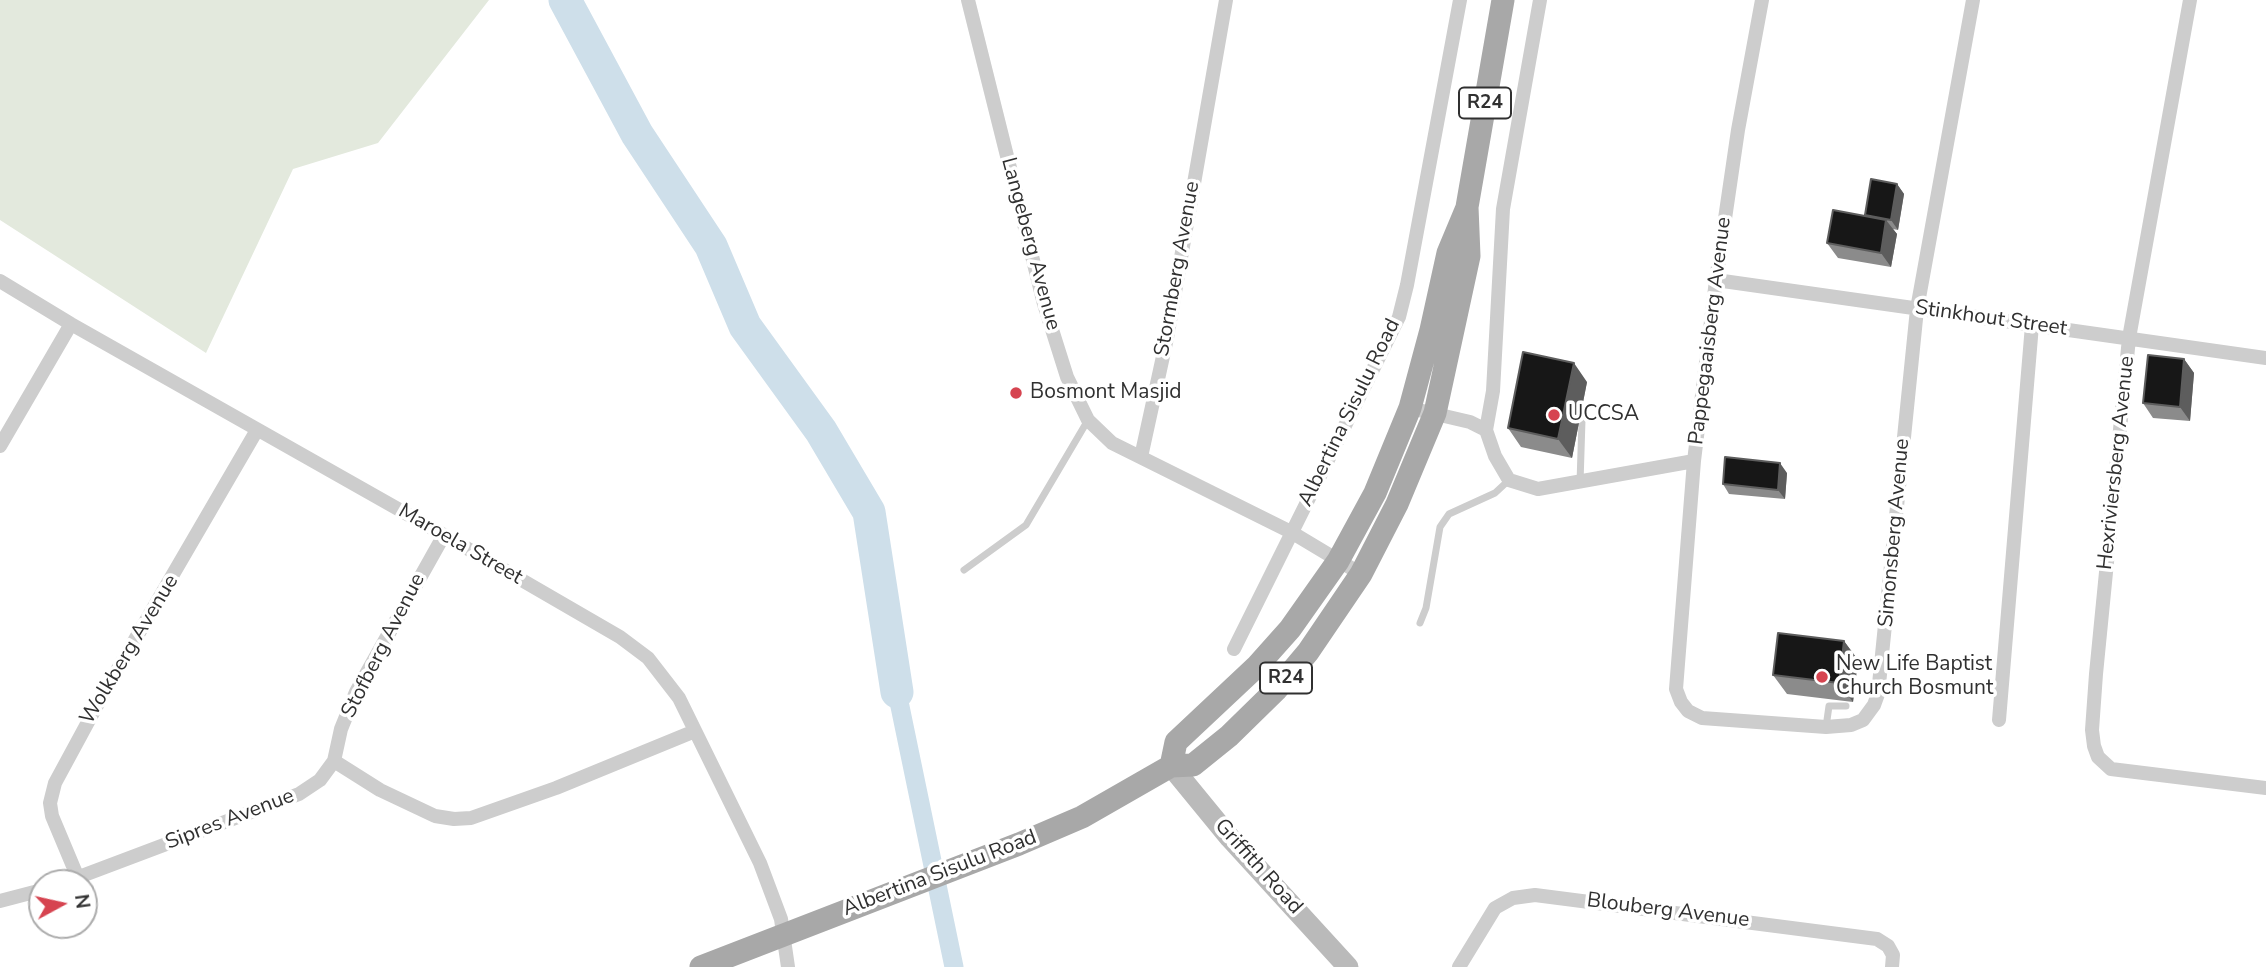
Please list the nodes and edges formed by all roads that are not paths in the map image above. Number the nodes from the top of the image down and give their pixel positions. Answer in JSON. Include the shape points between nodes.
{"nodes":[{"id":1,"x":968,"y":0,"type":"edge"},
{"id":2,"x":1226,"y":0,"type":"edge"},
{"id":3,"x":1460,"y":0,"type":"edge"},
{"id":4,"x":1503,"y":0,"type":"edge"},
{"id":5,"x":1540,"y":0,"type":"edge"},
{"id":6,"x":1762,"y":0,"type":"edge"},
{"id":7,"x":1973,"y":0,"type":"edge"},
{"id":8,"x":2190,"y":0,"type":"edge"},
{"id":9,"x":1467,"y":207,"type":"junction"},
{"id":10,"x":1716,"y":280,"type":"junction"},
{"id":11,"x":0,"y":281,"type":"edge"},
{"id":12,"x":1917,"y":309,"type":"junction"},
{"id":13,"x":71,"y":324,"type":"junction"},
{"id":14,"x":2032,"y":325,"type":"junction"},
{"id":15,"x":2129,"y":338,"type":"junction"},
{"id":16,"x":2266,"y":358,"type":"edge"},
{"id":17,"x":1410,"y":408,"type":"junction"},
{"id":18,"x":1434,"y":414,"type":"junction"},
{"id":19,"x":1088,"y":420,"type":"junction"},
{"id":20,"x":1582,"y":421,"type":"dead end"},
{"id":21,"x":257,"y":430,"type":"junction"},
{"id":22,"x":1486,"y":430,"type":"junction"},
{"id":23,"x":0,"y":446,"type":"edge"},
{"id":24,"x":1140,"y":457,"type":"junction"},
{"id":25,"x":1694,"y":461,"type":"junction"},
{"id":26,"x":1509,"y":480,"type":"junction"},
{"id":27,"x":1580,"y":483,"type":"junction"},
{"id":28,"x":1291,"y":532,"type":"junction"},
{"id":29,"x":444,"y":535,"type":"junction"},
{"id":30,"x":1338,"y":561,"type":"junction"},
{"id":31,"x":964,"y":570,"type":"dead end"},
{"id":32,"x":1361,"y":574,"type":"junction"},
{"id":33,"x":1420,"y":623,"type":"dead end"},
{"id":34,"x":1234,"y":649,"type":"dead end"},
{"id":35,"x":1846,"y":706,"type":"dead end"},
{"id":36,"x":1999,"y":720,"type":"dead end"},
{"id":37,"x":1826,"y":727,"type":"junction"},
{"id":38,"x":695,"y":731,"type":"junction"},
{"id":39,"x":334,"y":761,"type":"junction"},
{"id":40,"x":1171,"y":766,"type":"junction"},
{"id":41,"x":2266,"y":788,"type":"edge"},
{"id":42,"x":74,"y":869,"type":"edge"},
{"id":43,"x":98,"y":870,"type":"edge"},
{"id":44,"x":28,"y":894,"type":"edge"},
{"id":45,"x":0,"y":901,"type":"edge"},
{"id":46,"x":785,"y":936,"type":"junction"},
{"id":47,"x":701,"y":967,"type":"edge"},
{"id":48,"x":788,"y":967,"type":"edge"},
{"id":49,"x":1348,"y":967,"type":"edge"},
{"id":50,"x":1459,"y":967,"type":"edge"},
{"id":51,"x":1892,"y":967,"type":"edge"}],
"edges":[{"from":1,"to":19,"type":"street","name":"Langeberg Avenue","via":[[1044,304],[1067,377]]},
{"from":2,"to":24,"type":"street","name":"Stormberg Avenue","via":[[1167,338]]},
{"from":3,"to":28,"type":"street","name":"Albertina Sisulu Road","via":[[1399,317]]},
{"from":4,"to":9,"type":"main road","name":"Albertina Sisulu Road","number":"R24"},
{"from":5,"to":22,"type":"street","via":[[1503,209],[1493,391]]},
{"from":6,"to":10,"type":"street","name":"Pappegaaisberg Avenue"},
{"from":7,"to":12,"type":"street","name":"Simonsberg Avenue"},
{"from":8,"to":15,"type":"street","name":"Hexriviersberg Avenue"},
{"from":9,"to":17,"type":"main road","name":"Albertina Sisulu Road","number":"R24","via":[[1448,254]]},
{"from":9,"to":18,"type":"main road","name":"Albertina Sisulu Road","number":"R24","via":[[1469,256]]},
{"from":10,"to":12,"type":"street","name":"Stinkhout Street"},
{"from":10,"to":25,"type":"street","name":"Pappegaaisberg Avenue"},
{"from":11,"to":13,"type":"street","name":"Maroela Street"},
{"from":12,"to":14,"type":"street","name":"Stinkhout Street"},
{"from":12,"to":37,"type":"street","name":"Simonsberg Avenue","via":[[1878,694],[1863,720]]},
{"from":13,"to":21,"type":"street","name":"Maroela Street"},
{"from":13,"to":23,"type":"street"},
{"from":14,"to":15,"type":"street","name":"Stinkhout Street"},
{"from":14,"to":36,"type":"street"},
{"from":15,"to":16,"type":"street","name":"Stinkhout Street"},
{"from":15,"to":41,"type":"street","name":"Hexriviersberg Avenue","via":[[2096,674],[2094,746],[2111,769]]},
{"from":17,"to":18,"type":"street"},
{"from":17,"to":30,"type":"main road","name":"Albertina Sisulu Road","number":"R24","via":[[1375,493]]},
{"from":18,"to":22,"type":"street"},
{"from":18,"to":32,"type":"main road","name":"Albertina Sisulu Road","number":"R24","via":[[1397,504]]},
{"from":19,"to":24,"type":"street","name":"Langeberg Avenue","via":[[1112,443]]},
{"from":19,"to":31,"type":"lane","via":[[1026,524]]},
{"from":20,"to":27,"type":"lane"},
{"from":21,"to":29,"type":"street","name":"Maroela Street"},
{"from":21,"to":42,"type":"street","name":"Wolkberg Avenue","via":[[55,783],[52,816]]},
{"from":22,"to":26,"type":"street","via":[[1500,469]]},
{"from":24,"to":28,"type":"street"},
{"from":25,"to":27,"type":"street","name":"Pappegaaisberg Avenue"},
{"from":25,"to":37,"type":"street","name":"Simonsberg Avenue","via":[[1675,680],[1681,702],[1702,718]]},
{"from":26,"to":27,"type":"street","name":"Pappegaaisberg Avenue","via":[[1538,489]]},
{"from":26,"to":33,"type":"lane","via":[[1495,493],[1449,514],[1440,527]]},
{"from":28,"to":30,"type":"street"},
{"from":28,"to":34,"type":"street","name":"Albertina Sisulu Road"},
{"from":29,"to":38,"type":"street","name":"Maroela Street","via":[[648,658],[679,698]]},
{"from":29,"to":39,"type":"street","name":"Stofberg Avenue","via":[[356,692]]},
{"from":30,"to":32,"type":"street"},
{"from":30,"to":40,"type":"main road","name":"Albertina Sisulu Road","number":"R24","via":[[1290,629],[1176,743]]},
{"from":32,"to":40,"type":"main road","name":"Albertina Sisulu Road","number":"R24","via":[[1276,690],[1193,765]]},
{"from":35,"to":37,"type":"lane","via":[[1829,706]]},
{"from":38,"to":39,"type":"street","via":[[556,789],[471,818],[435,816]]},
{"from":38,"to":46,"type":"street","name":"Maroela Street","via":[[760,863]]},
{"from":39,"to":43,"type":"street","name":"Sipres Avenue","via":[[320,780],[299,794]]},
{"from":40,"to":46,"type":"main road","name":"Albertina Sisulu Road","number":"R24","via":[[1082,817]]},
{"from":40,"to":49,"type":"street","name":"Griffith Road"},
{"from":44,"to":45,"type":"street"},
{"from":46,"to":47,"type":"main road","name":"Albertina Sisulu Road","number":"R24"},
{"from":46,"to":48,"type":"street","name":"Maroela Street"},
{"from":50,"to":51,"type":"street","name":"Blouberg Avenue","via":[[1495,908],[1513,898],[1535,895],[1877,939],[1888,946]]}]}
